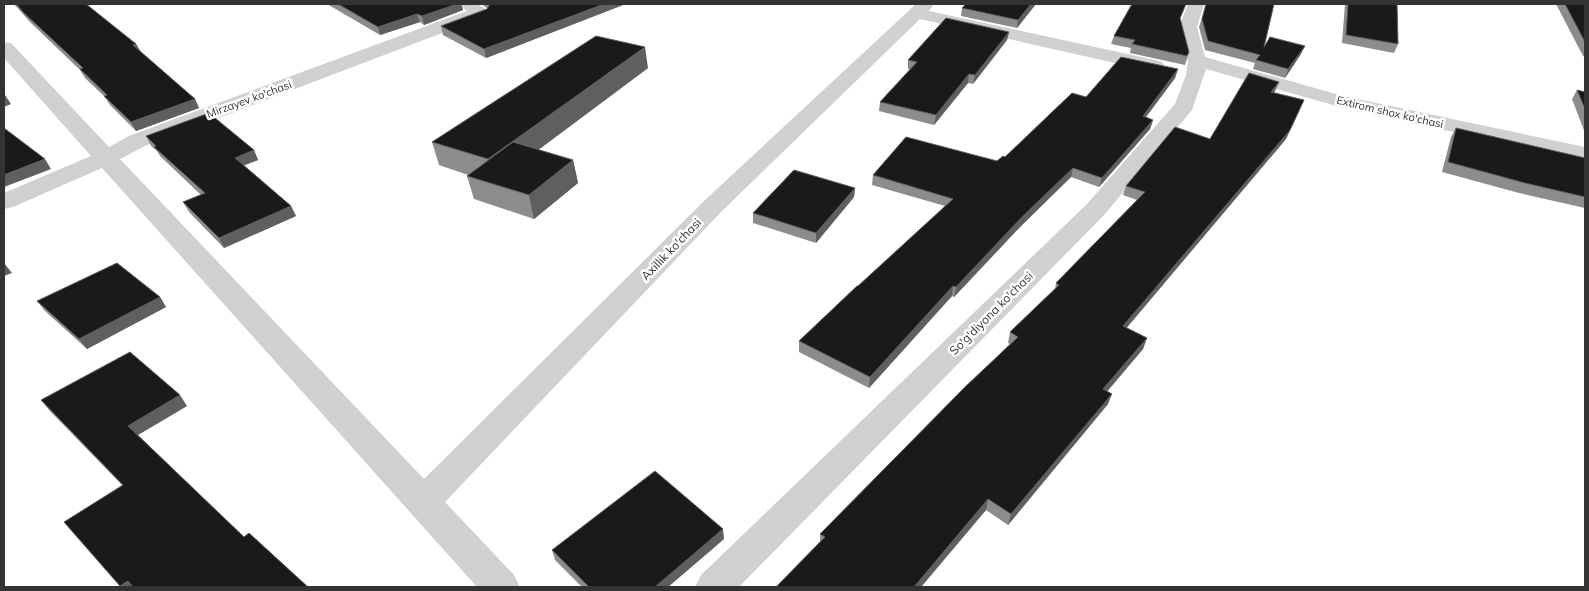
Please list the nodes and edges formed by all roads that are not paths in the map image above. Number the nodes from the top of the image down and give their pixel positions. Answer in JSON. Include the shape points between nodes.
{"nodes":[{"id":1,"x":466,"y":4,"type":"edge"},
{"id":2,"x":1196,"y":4,"type":"edge"},
{"id":3,"x":920,"y":9,"type":"edge"},
{"id":4,"x":4,"y":47,"type":"edge"},
{"id":5,"x":1197,"y":68,"type":"junction"},
{"id":6,"x":1585,"y":154,"type":"edge"},
{"id":7,"x":105,"y":158,"type":"junction"},
{"id":8,"x":4,"y":202,"type":"edge"},
{"id":9,"x":423,"y":502,"type":"junction"},
{"id":10,"x":501,"y":587,"type":"edge"},
{"id":11,"x":714,"y":587,"type":"edge"}],
"edges":[{"from":1,"to":7,"type":"street","name":"Mirzayev ko'chasi","via":[[481,12],[137,141]]},
{"from":2,"to":5,"type":"street","via":[[1188,27]]},
{"from":3,"to":5,"type":"street","name":"Extirom shox ko'chasi"},
{"from":3,"to":9,"type":"street","name":"Axillik ko'chasi","via":[[714,206]]},
{"from":4,"to":7,"type":"street"},
{"from":5,"to":6,"type":"street","name":"Extirom shox ko'chasi"},
{"from":5,"to":11,"type":"street","name":"So'g'diyona ko'chasi","via":[[1185,106],[1096,209]]},
{"from":7,"to":8,"type":"street","name":"Mirzayev ko'chasi"},
{"from":7,"to":9,"type":"street"},
{"from":9,"to":10,"type":"street"}]}
